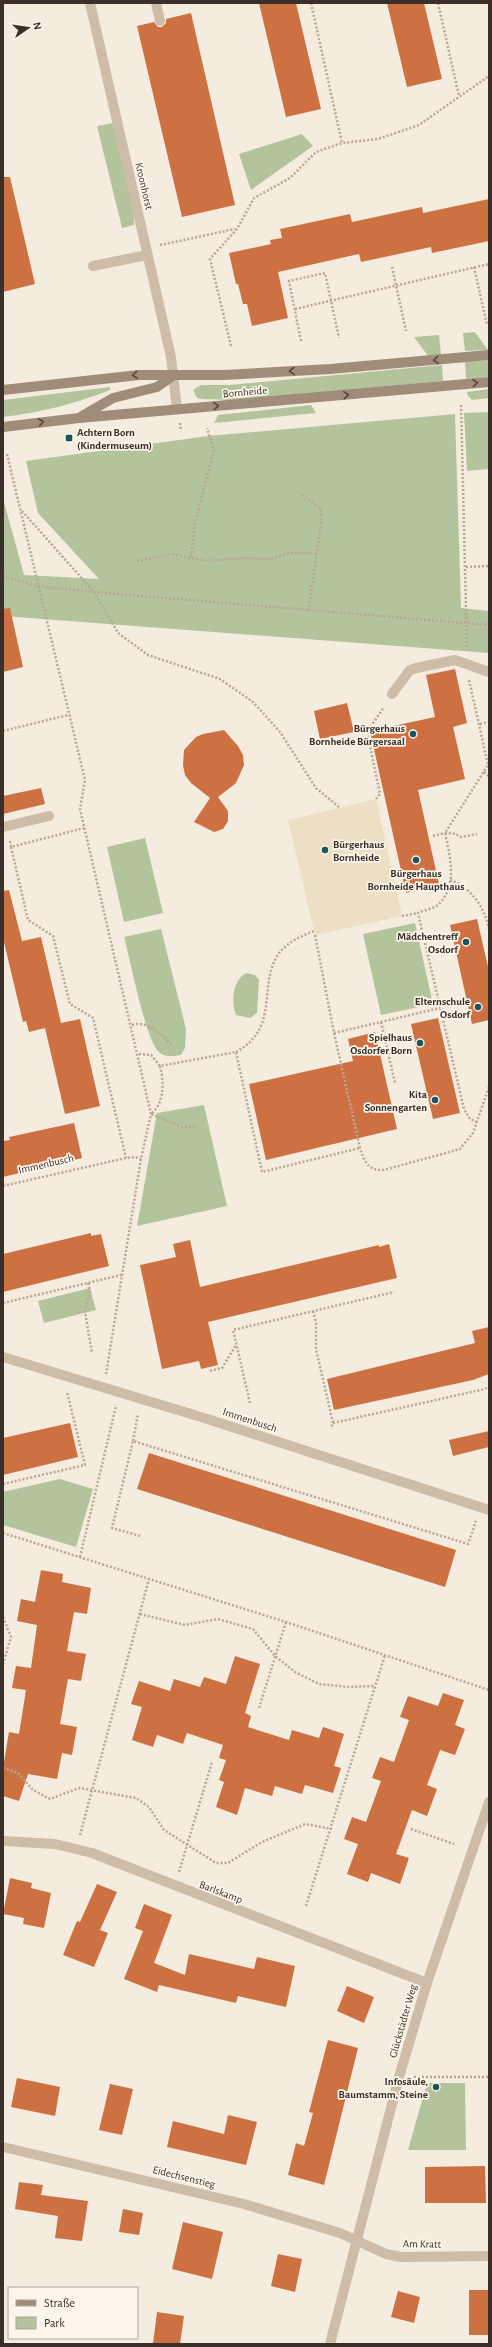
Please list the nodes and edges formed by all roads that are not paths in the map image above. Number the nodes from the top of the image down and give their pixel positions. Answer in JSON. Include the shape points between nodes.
{"nodes":[{"id":1,"x":90,"y":3,"type":"edge"},
{"id":2,"x":156,"y":3,"type":"edge"},
{"id":3,"x":160,"y":21,"type":"dead end"},
{"id":4,"x":147,"y":251,"type":"junction"},
{"id":5,"x":93,"y":266,"type":"dead end"},
{"id":6,"x":489,"y":355,"type":"edge"},
{"id":7,"x":174,"y":375,"type":"junction"},
{"id":8,"x":489,"y":382,"type":"edge"},
{"id":9,"x":3,"y":390,"type":"edge"},
{"id":10,"x":178,"y":408,"type":"junction"},
{"id":11,"x":80,"y":418,"type":"junction"},
{"id":12,"x":3,"y":428,"type":"edge"},
{"id":13,"x":489,"y":672,"type":"edge"},
{"id":14,"x":392,"y":694,"type":"road end"},
{"id":15,"x":49,"y":816,"type":"dead end"},
{"id":16,"x":5,"y":827,"type":"edge"},
{"id":17,"x":3,"y":1357,"type":"edge"},
{"id":18,"x":485,"y":1508,"type":"edge"},
{"id":19,"x":489,"y":1802,"type":"edge"},
{"id":20,"x":486,"y":1817,"type":"edge"},
{"id":21,"x":3,"y":1841,"type":"edge"},
{"id":22,"x":427,"y":1983,"type":"junction"},
{"id":23,"x":3,"y":2147,"type":"edge"},
{"id":24,"x":357,"y":2240,"type":"junction"},
{"id":25,"x":489,"y":2256,"type":"edge"},
{"id":26,"x":330,"y":2344,"type":"edge"}],
"edges":[{"from":1,"to":4,"type":"street","name":"Kroonhorst"},
{"from":2,"to":3,"type":"street"},
{"from":4,"to":5,"type":"street"},
{"from":4,"to":7,"type":"street","name":"Kroonhorst"},
{"from":6,"to":7,"type":"street","name":"Bornheide","one_way":true,"via":[[330,369]]},
{"from":7,"to":9,"type":"street","name":"Bornheide","one_way":true,"via":[[139,375]]},
{"from":7,"to":10,"type":"street","name":"Kroonhorst"},
{"from":7,"to":11,"type":"street","via":[[157,387],[113,398]]},
{"from":10,"to":8,"type":"street","name":"Bornheide","one_way":true},
{"from":10,"to":11,"type":"street","name":"Bornheide"},
{"from":12,"to":11,"type":"street","name":"Bornheide","one_way":true},
{"from":13,"to":14,"type":"street","via":[[454,660],[410,670]]},
{"from":15,"to":16,"type":"street"},
{"from":17,"to":18,"type":"street","name":"Immenbusch"},
{"from":19,"to":20,"type":"street","name":"Glückstädter Weg"},
{"from":20,"to":22,"type":"street","name":"Glückstädter Weg"},
{"from":21,"to":22,"type":"street","name":"Barlskamp","via":[[55,1844],[92,1853]]},
{"from":22,"to":24,"type":"street","name":"Glückstädter Weg","via":[[399,2077]]},
{"from":23,"to":24,"type":"street","name":"Eidechsenstieg","via":[[244,2204]]},
{"from":24,"to":25,"type":"street","name":"Am Kratt","via":[[386,2254],[401,2257]]},
{"from":24,"to":26,"type":"street","name":"Glückstädter Weg"}]}
